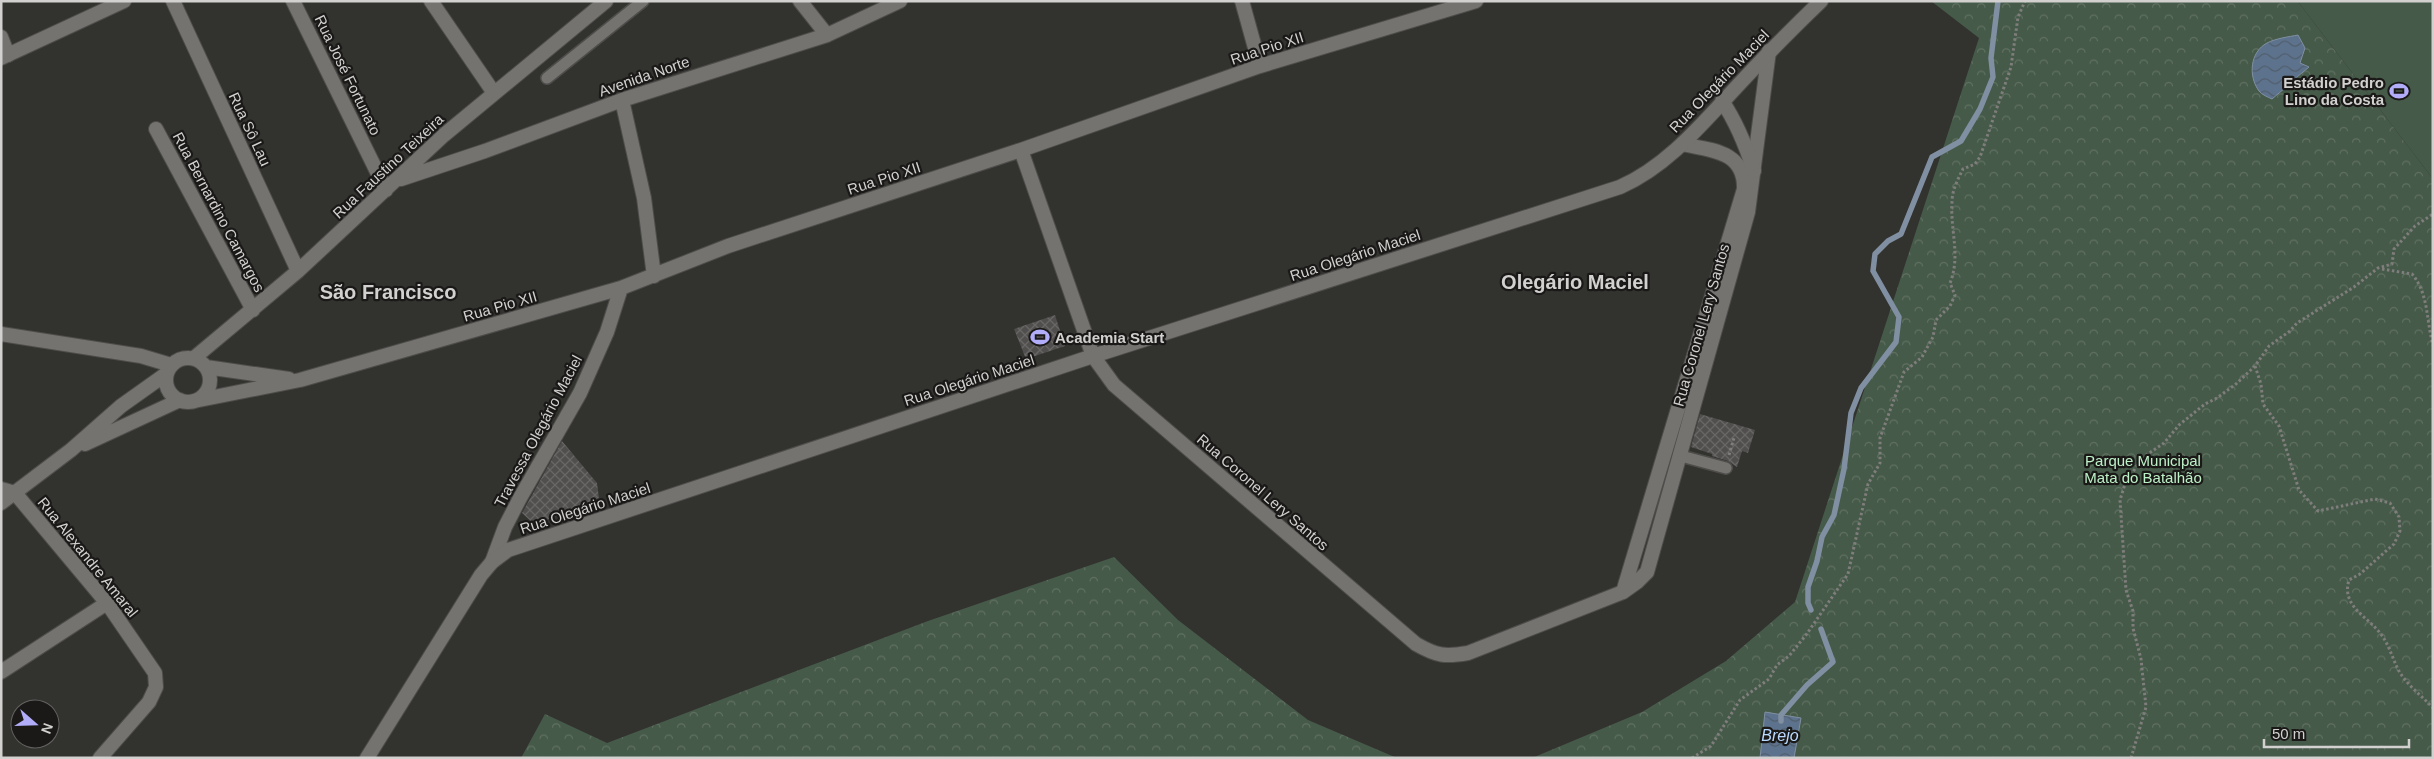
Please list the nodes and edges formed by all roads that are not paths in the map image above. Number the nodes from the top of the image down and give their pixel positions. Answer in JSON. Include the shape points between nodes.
{"nodes":[{"id":1,"x":124,"y":1,"type":"edge"},
{"id":2,"x":172,"y":1,"type":"edge"},
{"id":3,"x":293,"y":1,"type":"edge"},
{"id":4,"x":431,"y":1,"type":"edge"},
{"id":5,"x":606,"y":1,"type":"edge"},
{"id":6,"x":643,"y":1,"type":"edge"},
{"id":7,"x":800,"y":1,"type":"edge"},
{"id":8,"x":900,"y":1,"type":"edge"},
{"id":9,"x":1242,"y":1,"type":"edge"},
{"id":10,"x":1476,"y":1,"type":"edge"},
{"id":11,"x":1821,"y":1,"type":"edge"},
{"id":12,"x":828,"y":35,"type":"junction"},
{"id":13,"x":1,"y":37,"type":"edge"},
{"id":14,"x":1769,"y":51,"type":"junction"},
{"id":15,"x":5,"y":57,"type":"edge"},
{"id":16,"x":1260,"y":66,"type":"junction"},
{"id":17,"x":547,"y":78,"type":"dead end"},
{"id":18,"x":494,"y":93,"type":"junction"},
{"id":19,"x":622,"y":100,"type":"junction"},
{"id":20,"x":1722,"y":102,"type":"junction"},
{"id":21,"x":156,"y":130,"type":"dead end"},
{"id":22,"x":1682,"y":144,"type":"junction"},
{"id":23,"x":1021,"y":150,"type":"junction"},
{"id":24,"x":398,"y":180,"type":"junction"},
{"id":25,"x":1749,"y":182,"type":"junction"},
{"id":26,"x":386,"y":190,"type":"junction"},
{"id":27,"x":298,"y":271,"type":"junction"},
{"id":28,"x":654,"y":276,"type":"junction"},
{"id":29,"x":621,"y":288,"type":"junction"},
{"id":30,"x":253,"y":310,"type":"junction"},
{"id":31,"x":1,"y":334,"type":"edge"},
{"id":32,"x":1093,"y":356,"type":"junction"},
{"id":33,"x":194,"y":358,"type":"junction"},
{"id":34,"x":206,"y":368,"type":"junction"},
{"id":35,"x":168,"y":370,"type":"junction"},
{"id":36,"x":300,"y":380,"type":"junction"},
{"id":37,"x":187,"y":401,"type":"junction"},
{"id":38,"x":71,"y":450,"type":"junction"},
{"id":39,"x":1682,"y":452,"type":"junction"},
{"id":40,"x":1712,"y":456,"type":"dead end"},
{"id":41,"x":1726,"y":468,"type":"dead end"},
{"id":42,"x":8,"y":491,"type":"edge"},
{"id":43,"x":1,"y":503,"type":"edge"},
{"id":44,"x":492,"y":562,"type":"junction"},
{"id":45,"x":1623,"y":592,"type":"junction"},
{"id":46,"x":106,"y":603,"type":"junction"},
{"id":47,"x":1,"y":672,"type":"edge"},
{"id":48,"x":100,"y":758,"type":"edge"},
{"id":49,"x":367,"y":758,"type":"edge"}],
"edges":[{"from":1,"to":15,"type":"street"},
{"from":2,"to":27,"type":"street","name":"Rua Sô Lau"},
{"from":3,"to":26,"type":"street","name":"Rua José Fortunato"},
{"from":4,"to":18,"type":"street"},
{"from":5,"to":18,"type":"street","name":"Rua Faustino Teixeira"},
{"from":6,"to":17,"type":"lane"},
{"from":7,"to":12,"type":"street"},
{"from":8,"to":12,"type":"street","name":"Avenida Norte"},
{"from":9,"to":16,"type":"street"},
{"from":10,"to":16,"type":"street","name":"Rua Pio XII"},
{"from":11,"to":14,"type":"street","name":"Rua Olegário Maciel"},
{"from":12,"to":19,"type":"street","name":"Avenida Norte"},
{"from":13,"to":15,"type":"street"},
{"from":14,"to":20,"type":"street","name":"Rua Olegário Maciel"},
{"from":14,"to":25,"type":"street","name":"Rua Coronel Lery Santos"},
{"from":16,"to":23,"type":"street","name":"Rua Pio XII"},
{"from":18,"to":24,"type":"street","name":"Rua Faustino Teixeira"},
{"from":19,"to":24,"type":"street","name":"Avenida Norte"},
{"from":19,"to":28,"type":"street","via":[[644,198]]},
{"from":20,"to":22,"type":"street","name":"Rua Olegário Maciel"},
{"from":20,"to":25,"type":"street","via":[[1745,142]]},
{"from":21,"to":30,"type":"street","name":"Rua Bernardino Camargos"},
{"from":22,"to":25,"type":"street","via":[[1728,156]]},
{"from":22,"to":32,"type":"street","name":"Rua Olegário Maciel","via":[[1634,181],[1620,187]]},
{"from":23,"to":28,"type":"street","name":"Rua Pio XII","via":[[728,246]]},
{"from":23,"to":32,"type":"street","name":"Rua Coronel Lery Santos"},
{"from":24,"to":26,"type":"street","name":"Rua Faustino Teixeira"},
{"from":25,"to":39,"type":"street","name":"Rua Coronel Lery Santos","via":[[1738,255]]},
{"from":25,"to":45,"type":"street","name":"Rua Coronel Lery Santos"},
{"from":26,"to":27,"type":"street","name":"Rua Faustino Teixeira"},
{"from":27,"to":30,"type":"street","name":"Rua Faustino Teixeira"},
{"from":28,"to":29,"type":"street","name":"Rua Pio XII"},
{"from":29,"to":36,"type":"street","name":"Rua Pio XII"},
{"from":29,"to":44,"type":"street","name":"Travessa Olegário Maciel","via":[[607,332],[580,393],[520,498]]},
{"from":30,"to":33,"type":"street","name":"Rua Faustino Teixeira"},
{"from":31,"to":35,"type":"street","via":[[141,356]]},
{"from":32,"to":44,"type":"street","name":"Rua Olegário Maciel","via":[[508,550]]},
{"from":32,"to":45,"type":"street","name":"Rua Coronel Lery Santos","via":[[1114,385],[1416,644],[1432,654],[1468,653]]},
{"from":33,"to":34,"type":"street"},
{"from":33,"to":35,"type":"street","via":[[179,359]]},
{"from":34,"to":36,"type":"street","name":"Rua Pio XII"},
{"from":34,"to":37,"type":"street","via":[[208,390],[203,396]]},
{"from":35,"to":37,"type":"street","via":[[167,388],[171,394]]},
{"from":35,"to":38,"type":"street"},
{"from":36,"to":37,"type":"street","name":"Rua Pio XII"},
{"from":37,"to":38,"type":"street"},
{"from":38,"to":42,"type":"street"},
{"from":39,"to":40,"type":"lane"},
{"from":39,"to":41,"type":"lane"},
{"from":39,"to":45,"type":"street","name":"Rua Coronel Lery Santos","via":[[1647,572]]},
{"from":42,"to":43,"type":"street"},
{"from":42,"to":46,"type":"street","name":"Rua Alexandre Amaral"},
{"from":44,"to":49,"type":"street","name":"Rua Olegário Maciel","via":[[438,642]]},
{"from":46,"to":47,"type":"street"},
{"from":46,"to":48,"type":"street","name":"Rua Alexandre Amaral","via":[[155,673],[156,687],[134,722]]}]}
